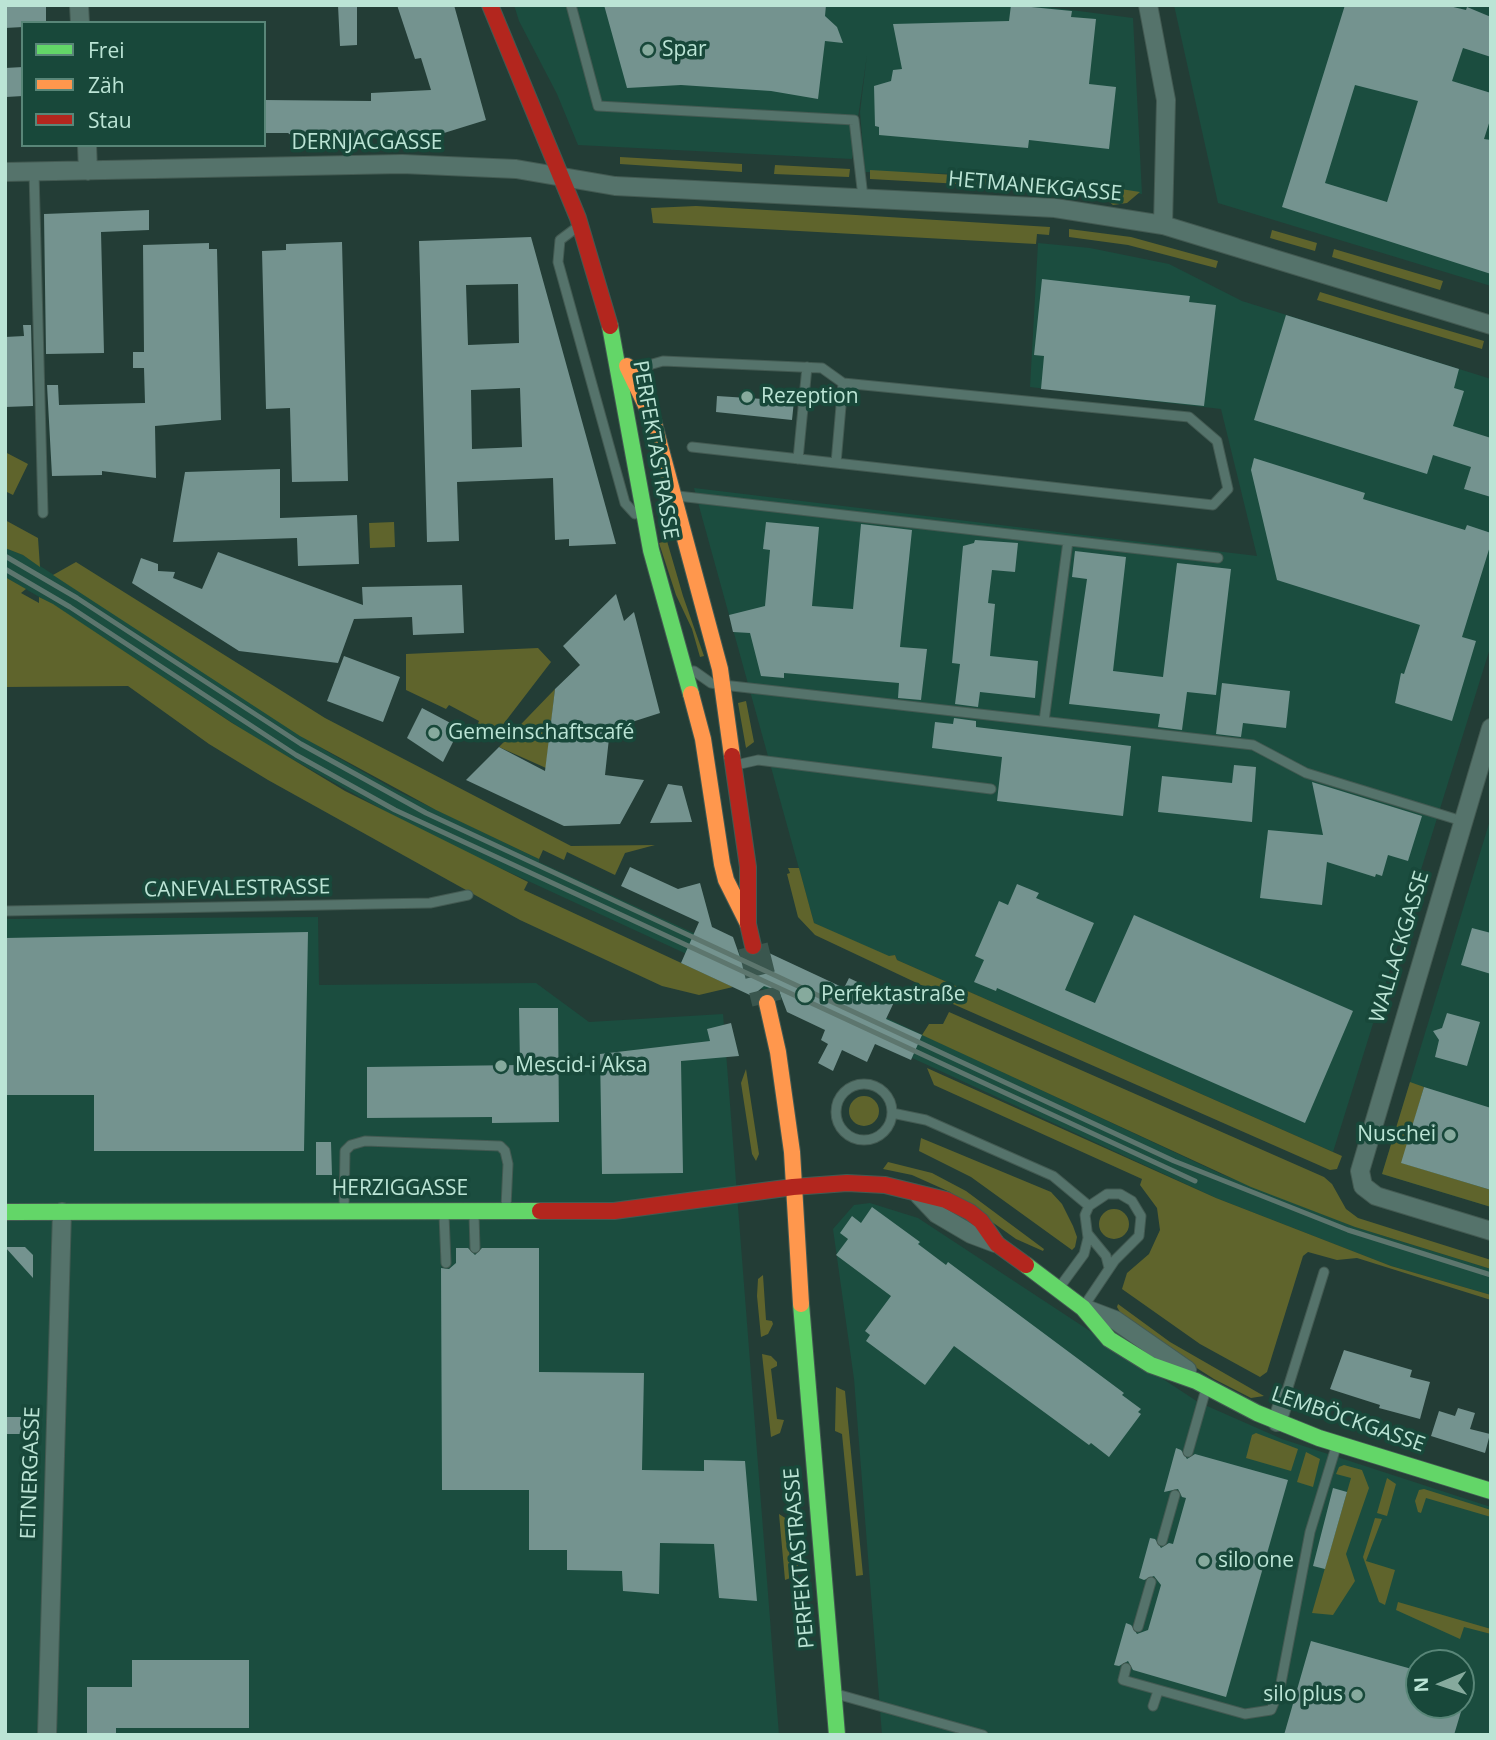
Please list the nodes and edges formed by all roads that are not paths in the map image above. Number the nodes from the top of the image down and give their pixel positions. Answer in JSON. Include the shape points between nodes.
{"nodes":[{"id":1,"x":490,"y":5,"type":"edge"},
{"id":2,"x":571,"y":5,"type":"edge"},
{"id":3,"x":1149,"y":5,"type":"edge"},
{"id":4,"x":87,"y":147,"type":"edge"},
{"id":5,"x":88,"y":171,"type":"junction"},
{"id":6,"x":5,"y":172,"type":"edge"},
{"id":7,"x":34,"y":172,"type":"junction"},
{"id":8,"x":561,"y":176,"type":"junction"},
{"id":9,"x":863,"y":197,"type":"junction"},
{"id":10,"x":580,"y":225,"type":"junction"},
{"id":11,"x":1163,"y":225,"type":"junction"},
{"id":12,"x":1491,"y":325,"type":"edge"},
{"id":13,"x":616,"y":348,"type":"junction"},
{"id":14,"x":807,"y":367,"type":"junction"},
{"id":15,"x":630,"y":370,"type":"junction"},
{"id":16,"x":843,"y":383,"type":"junction"},
{"id":17,"x":692,"y":447,"type":"dead end"},
{"id":18,"x":798,"y":459,"type":"junction"},
{"id":19,"x":836,"y":463,"type":"junction"},
{"id":20,"x":674,"y":495,"type":"junction"},
{"id":21,"x":43,"y":513,"type":"dead end"},
{"id":22,"x":651,"y":525,"type":"junction"},
{"id":23,"x":673,"y":534,"type":"dead end"},
{"id":24,"x":1068,"y":541,"type":"junction"},
{"id":25,"x":690,"y":553,"type":"junction"},
{"id":26,"x":1218,"y":558,"type":"dead end"},
{"id":27,"x":682,"y":663,"type":"junction"},
{"id":28,"x":723,"y":685,"type":"junction"},
{"id":29,"x":1044,"y":721,"type":"junction"},
{"id":30,"x":1491,"y":729,"type":"edge"},
{"id":31,"x":735,"y":765,"type":"junction"},
{"id":32,"x":991,"y":789,"type":"dead end"},
{"id":33,"x":1462,"y":821,"type":"junction"},
{"id":34,"x":468,"y":895,"type":"dead end"},
{"id":35,"x":5,"y":911,"type":"edge"},
{"id":36,"x":748,"y":923,"type":"junction"},
{"id":37,"x":753,"y":946,"type":"tunnel mouth"},
{"id":38,"x":767,"y":1003,"type":"tunnel mouth"},
{"id":39,"x":892,"y":1114,"type":"junction"},
{"id":40,"x":793,"y":1187,"type":"junction"},
{"id":41,"x":919,"y":1195,"type":"joint"},
{"id":42,"x":1089,"y":1206,"type":"junction"},
{"id":43,"x":443,"y":1210,"type":"junction"},
{"id":44,"x":474,"y":1210,"type":"junction"},
{"id":45,"x":344,"y":1211,"type":"junction"},
{"id":46,"x":506,"y":1211,"type":"junction"},
{"id":47,"x":5,"y":1212,"type":"edge"},
{"id":48,"x":62,"y":1212,"type":"junction"},
{"id":49,"x":1491,"y":1231,"type":"edge"},
{"id":50,"x":1088,"y":1234,"type":"junction"},
{"id":51,"x":998,"y":1244,"type":"joint"},
{"id":52,"x":475,"y":1248,"type":"dead end"},
{"id":53,"x":446,"y":1263,"type":"dead end"},
{"id":54,"x":1109,"y":1268,"type":"junction"},
{"id":55,"x":1324,"y":1272,"type":"dead end"},
{"id":56,"x":1058,"y":1290,"type":"junction"},
{"id":57,"x":1083,"y":1308,"type":"junction"},
{"id":58,"x":1201,"y":1384,"type":"junction"},
{"id":59,"x":1285,"y":1396,"type":"joint"},
{"id":60,"x":1277,"y":1422,"type":"junction"},
{"id":61,"x":1337,"y":1444,"type":"junction"},
{"id":62,"x":1188,"y":1452,"type":"dead end"},
{"id":63,"x":1491,"y":1491,"type":"edge"},
{"id":64,"x":1175,"y":1495,"type":"dead end"},
{"id":65,"x":1162,"y":1541,"type":"dead end"},
{"id":66,"x":1151,"y":1582,"type":"dead end"},
{"id":67,"x":1138,"y":1627,"type":"dead end"},
{"id":68,"x":1126,"y":1668,"type":"dead end"},
{"id":69,"x":1158,"y":1691,"type":"junction"},
{"id":70,"x":833,"y":1693,"type":"junction"},
{"id":71,"x":1153,"y":1706,"type":"dead end"},
{"id":72,"x":47,"y":1735,"type":"edge"},
{"id":73,"x":836,"y":1735,"type":"edge"},
{"id":74,"x":983,"y":1735,"type":"edge"}],
"edges":[{"from":1,"to":8,"type":"main road","name":"PERFEKTASTRASSE"},
{"from":2,"to":9,"type":"lane","via":[[598,106],[854,120]]},
{"from":3,"to":11,"type":"street","via":[[1166,100]]},
{"from":4,"to":5,"type":"street"},
{"from":5,"to":7,"type":"street","name":"DERNJACGASSE"},
{"from":5,"to":8,"type":"street","name":"DERNJACGASSE","via":[[402,164],[516,169]]},
{"from":6,"to":7,"type":"street","name":"DERNJACGASSE"},
{"from":7,"to":21,"type":"lane"},
{"from":8,"to":9,"type":"street","name":"HETMANEKGASSE","via":[[615,186]]},
{"from":8,"to":10,"type":"main road","name":"PERFEKTASTRASSE"},
{"from":9,"to":11,"type":"street","name":"HETMANEKGASSE","via":[[1055,208]]},
{"from":10,"to":13,"type":"main road","name":"PERFEKTASTRASSE"},
{"from":10,"to":22,"type":"lane","via":[[560,240],[558,262],[625,503]]},
{"from":11,"to":12,"type":"street","name":"HETMANEKGASSE"},
{"from":13,"to":15,"type":"main road","name":"PERFEKTASTRASSE"},
{"from":13,"to":22,"type":"main road","name":"PERFEKTASTRASSE","via":[[627,427]]},
{"from":14,"to":15,"type":"lane","via":[[663,361]]},
{"from":14,"to":16,"type":"lane","via":[[822,368]]},
{"from":14,"to":18,"type":"lane"},
{"from":15,"to":20,"type":"main road","name":"PERFEKTASTRASSE","via":[[653,420]]},
{"from":16,"to":19,"type":"lane"},
{"from":16,"to":19,"type":"lane","via":[[1189,417],[1217,441],[1228,489],[1213,505]]},
{"from":17,"to":18,"type":"lane"},
{"from":18,"to":19,"type":"lane"},
{"from":20,"to":24,"type":"lane"},
{"from":20,"to":25,"type":"main road","name":"PERFEKTASTRASSE"},
{"from":22,"to":27,"type":"main road","name":"PERFEKTASTRASSE"},
{"from":23,"to":25,"type":"lane"},
{"from":24,"to":26,"type":"lane"},
{"from":24,"to":29,"type":"lane"},
{"from":25,"to":28,"type":"main road","name":"PERFEKTASTRASSE"},
{"from":27,"to":28,"type":"lane","via":[[706,681]]},
{"from":27,"to":36,"type":"main road","name":"PERFEKTASTRASSE","via":[[703,739],[726,880]]},
{"from":28,"to":29,"type":"lane"},
{"from":28,"to":31,"type":"main road","name":"PERFEKTASTRASSE"},
{"from":29,"to":33,"type":"lane","via":[[1253,745],[1306,773]]},
{"from":30,"to":33,"type":"street","name":"WALLACKGASSE"},
{"from":31,"to":32,"type":"lane","via":[[758,760]]},
{"from":31,"to":36,"type":"main road","name":"PERFEKTASTRASSE","via":[[748,867]]},
{"from":33,"to":49,"type":"street","name":"WALLACKGASSE","via":[[1361,1158],[1361,1180],[1376,1196]]},
{"from":34,"to":35,"type":"lane","name":"CANEVALESTRASSE","via":[[430,903]]},
{"from":36,"to":37,"type":"main road","name":"PERFEKTASTRASSE"},
{"from":38,"to":40,"type":"main road","name":"PERFEKTASTRASSE","via":[[788,1119]]},
{"from":39,"to":39,"type":"lane","via":[[885,1094],[864,1084],[846,1090],[836,1111],[844,1131],[863,1140],[884,1131]]},
{"from":39,"to":42,"type":"lane","via":[[926,1120],[1053,1176]]},
{"from":40,"to":41,"type":"main road","name":"LEMBÖCKGASSE","via":[[869,1183]]},
{"from":40,"to":46,"type":"main road","name":"HERZIGGASSE","via":[[614,1211]]},
{"from":40,"to":70,"type":"main road","name":"PERFEKTASTRASSE"},
{"from":41,"to":51,"type":"street","name":"LEMBÖCKGASSE","via":[[937,1214]]},
{"from":42,"to":50,"type":"lane"},
{"from":42,"to":54,"type":"lane","via":[[1102,1196],[1120,1194],[1132,1201],[1141,1216],[1139,1236]]},
{"from":43,"to":44,"type":"main road","name":"HERZIGGASSE"},
{"from":43,"to":45,"type":"main road","name":"HERZIGGASSE"},
{"from":43,"to":53,"type":"lane"},
{"from":44,"to":46,"type":"main road","name":"HERZIGGASSE"},
{"from":44,"to":52,"type":"lane"},
{"from":45,"to":46,"type":"lane","via":[[345,1151],[365,1141],[500,1146],[508,1164]]},
{"from":45,"to":48,"type":"main road","name":"HERZIGGASSE"},
{"from":47,"to":48,"type":"main road","name":"HERZIGGASSE"},
{"from":48,"to":72,"type":"street","name":"EITNERGASSE"},
{"from":50,"to":54,"type":"lane","via":[[1106,1256]]},
{"from":50,"to":56,"type":"lane","via":[[1084,1254]]},
{"from":51,"to":56,"type":"main road","name":"LEMBÖCKGASSE"},
{"from":54,"to":57,"type":"lane"},
{"from":55,"to":59,"type":"lane"},
{"from":56,"to":57,"type":"main road","name":"LEMBÖCKGASSE"},
{"from":57,"to":58,"type":"street","name":"LEMBÖCKGASSE","via":[[1124,1325]]},
{"from":58,"to":60,"type":"main road","name":"LEMBÖCKGASSE"},
{"from":58,"to":62,"type":"lane"},
{"from":59,"to":60,"type":"street"},
{"from":60,"to":61,"type":"main road","name":"LEMBÖCKGASSE"},
{"from":61,"to":63,"type":"main road","name":"LEMBÖCKGASSE"},
{"from":61,"to":69,"type":"lane","via":[[1310,1532],[1276,1704],[1265,1714],[1245,1714]]},
{"from":64,"to":65,"type":"lane"},
{"from":66,"to":67,"type":"lane"},
{"from":68,"to":69,"type":"lane","via":[[1123,1681]]},
{"from":69,"to":71,"type":"lane"},
{"from":70,"to":73,"type":"main road","name":"PERFEKTASTRASSE"},
{"from":70,"to":74,"type":"lane"}]}
